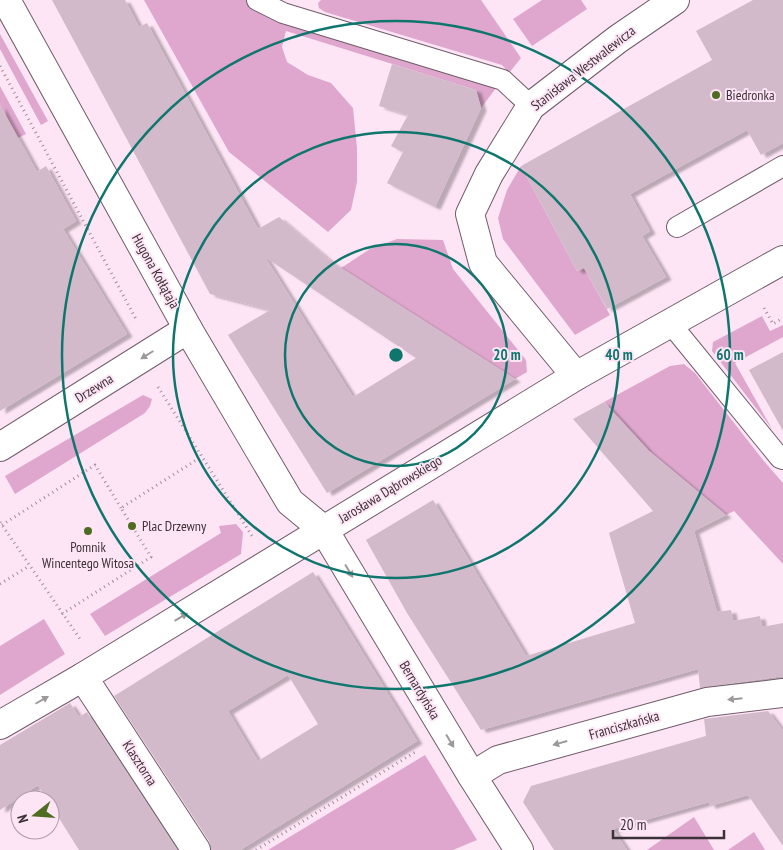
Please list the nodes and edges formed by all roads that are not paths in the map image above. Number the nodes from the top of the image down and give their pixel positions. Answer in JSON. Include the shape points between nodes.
{"nodes":[{"id":1,"x":6,"y":0,"type":"edge"},
{"id":2,"x":257,"y":0,"type":"edge"},
{"id":3,"x":675,"y":0,"type":"edge"},
{"id":4,"x":531,"y":106,"type":"junction"},
{"id":5,"x":783,"y":166,"type":"edge"},
{"id":6,"x":677,"y":227,"type":"dead end"},
{"id":7,"x":783,"y":260,"type":"edge"},
{"id":8,"x":670,"y":323,"type":"junction"},
{"id":9,"x":188,"y":329,"type":"junction"},
{"id":10,"x":576,"y":376,"type":"junction"},
{"id":11,"x":0,"y":447,"type":"edge"},
{"id":12,"x":783,"y":459,"type":"edge"},
{"id":13,"x":324,"y":530,"type":"junction"},
{"id":14,"x":90,"y":672,"type":"junction"},
{"id":15,"x":783,"y":693,"type":"edge"},
{"id":16,"x":0,"y":725,"type":"edge"},
{"id":17,"x":472,"y":776,"type":"junction"},
{"id":18,"x":514,"y":849,"type":"edge"},
{"id":19,"x":196,"y":850,"type":"edge"}],
"edges":[{"from":1,"to":9,"type":"street","name":"Hugona Kołłątaja"},
{"from":2,"to":4,"type":"lane","via":[[283,13],[503,80]]},
{"from":3,"to":4,"type":"street","name":"Stanisława Westwalewicza"},
{"from":4,"to":10,"type":"street","name":"Stanisława Westwalewicza","via":[[489,174],[470,214],[483,263]]},
{"from":5,"to":6,"type":"lane"},
{"from":7,"to":8,"type":"street","name":"Jarosława Dąbrowskiego"},
{"from":8,"to":10,"type":"street","name":"Jarosława Dąbrowskiego"},
{"from":8,"to":12,"type":"lane"},
{"from":9,"to":11,"type":"street","name":"Drzewna","one_way":true},
{"from":9,"to":13,"type":"street","name":"Hugona Kołłątaja","via":[[290,502]]},
{"from":10,"to":13,"type":"street","name":"Jarosława Dąbrowskiego"},
{"from":14,"to":13,"type":"street","name":"Jarosława Dąbrowskiego","one_way":true},
{"from":13,"to":17,"type":"street","name":"Bernardyńska","one_way":true},
{"from":16,"to":14,"type":"street","name":"Jarosława Dąbrowskiego","one_way":true},
{"from":14,"to":19,"type":"street","name":"Klasztorna","via":[[94,692]]},
{"from":15,"to":17,"type":"street","name":"Franciszkańska","one_way":true,"via":[[706,702],[498,760]]},
{"from":17,"to":18,"type":"street","name":"Bernardyńska"}]}
